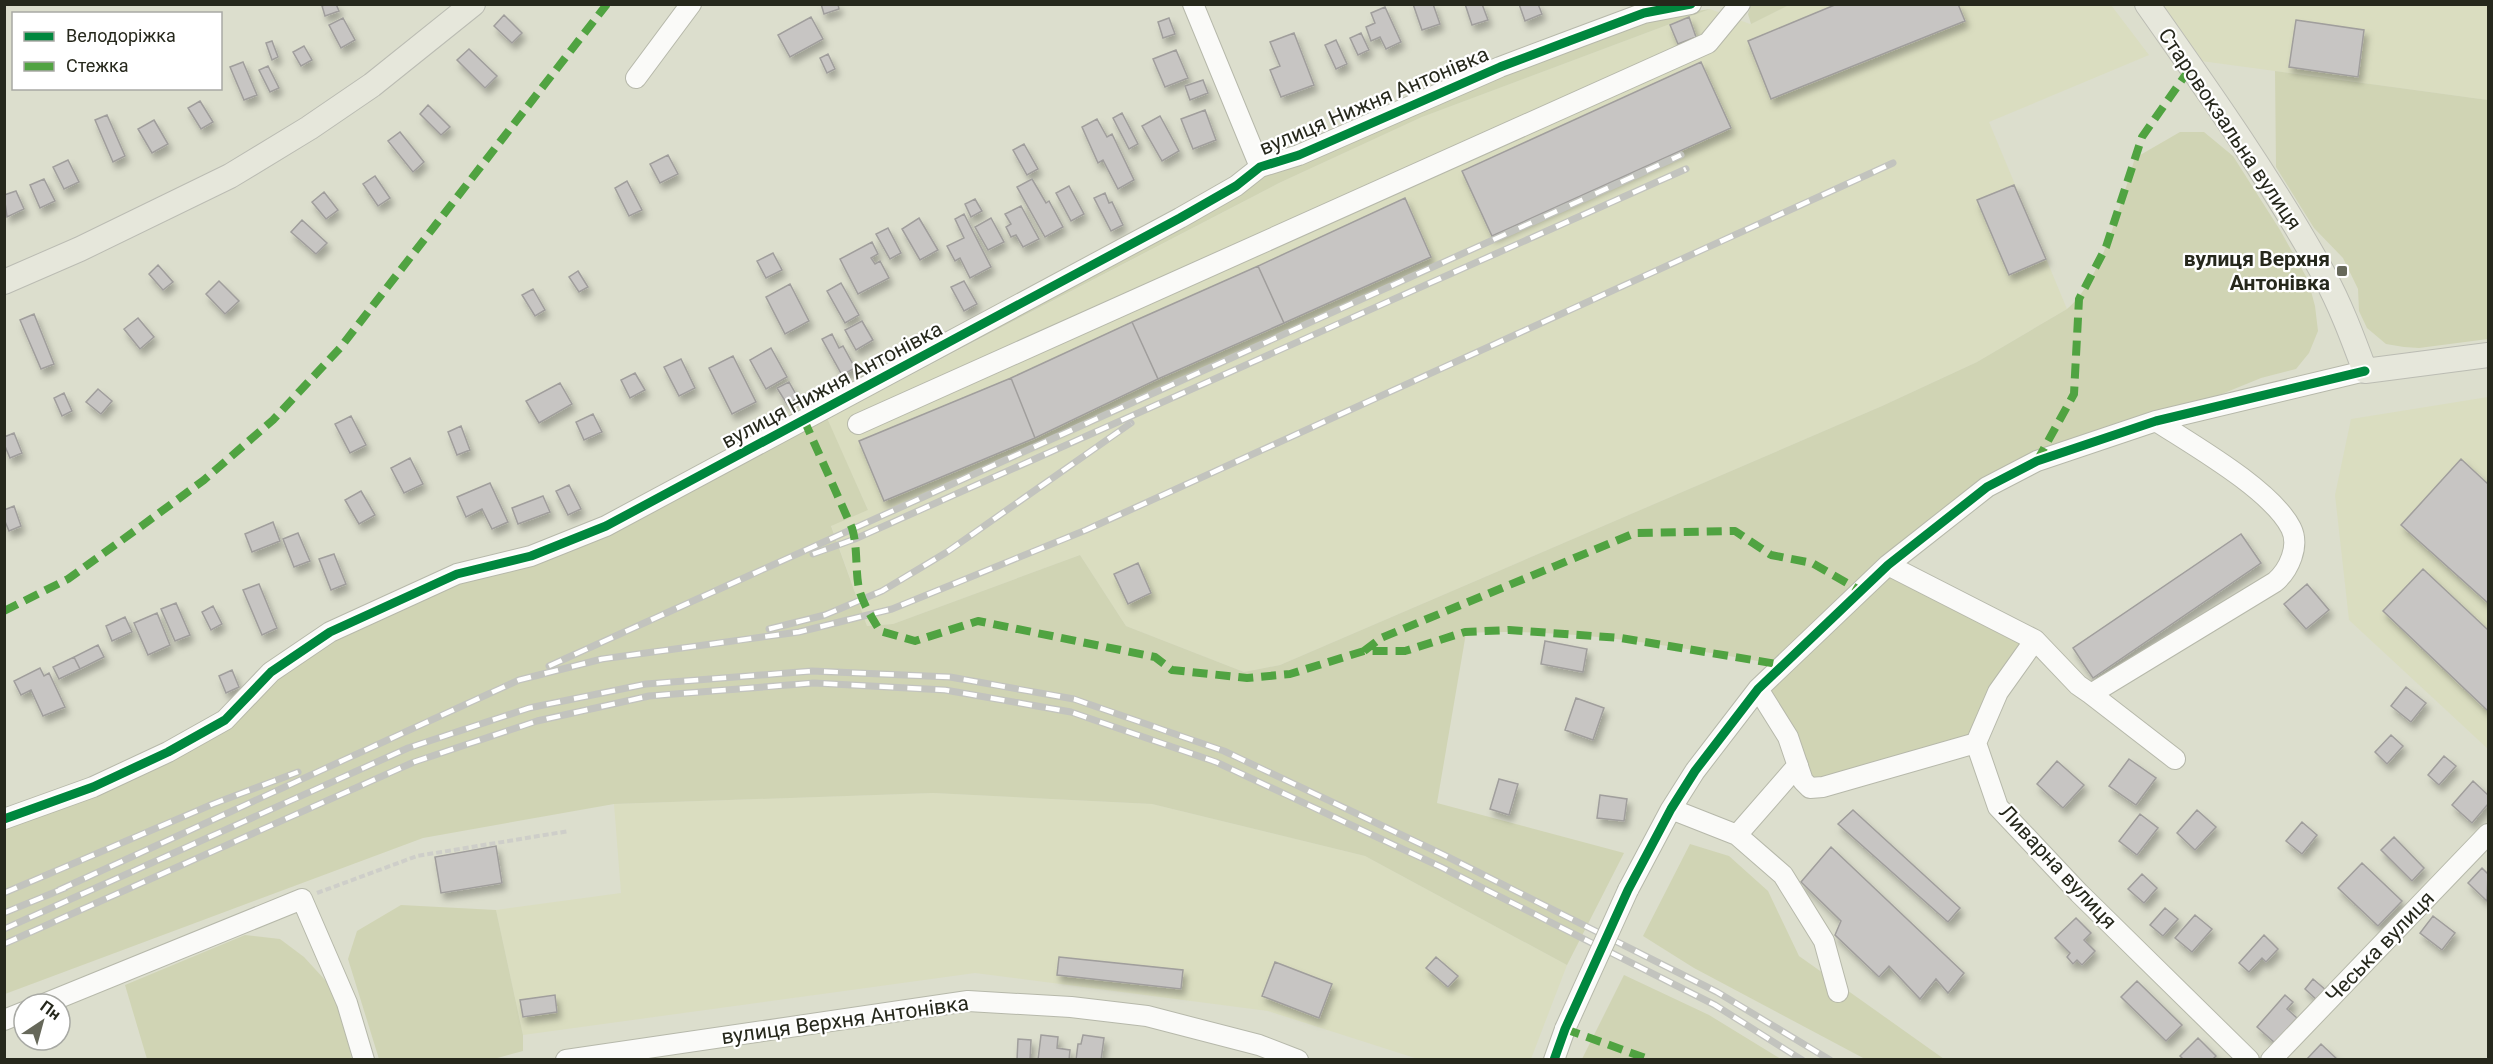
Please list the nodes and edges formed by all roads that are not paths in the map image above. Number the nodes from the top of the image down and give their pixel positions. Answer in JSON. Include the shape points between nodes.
{"nodes":[{"id":1,"x":473,"y":4,"type":"edge"},
{"id":2,"x":691,"y":4,"type":"edge"},
{"id":3,"x":1193,"y":4,"type":"edge"},
{"id":4,"x":1691,"y":4,"type":"edge"},
{"id":5,"x":1740,"y":4,"type":"edge"},
{"id":6,"x":2147,"y":4,"type":"edge"},
{"id":7,"x":636,"y":78,"type":"dead end"},
{"id":8,"x":1260,"y":167,"type":"junction"},
{"id":9,"x":4,"y":282,"type":"edge"},
{"id":10,"x":2488,"y":355,"type":"edge"},
{"id":11,"x":2366,"y":372,"type":"junction"},
{"id":12,"x":2156,"y":421,"type":"junction"},
{"id":13,"x":858,"y":424,"type":"dead end"},
{"id":14,"x":1888,"y":565,"type":"junction"},
{"id":15,"x":2035,"y":640,"type":"junction"},
{"id":16,"x":1758,"y":689,"type":"junction"},
{"id":17,"x":2091,"y":694,"type":"junction"},
{"id":18,"x":1976,"y":743,"type":"junction"},
{"id":19,"x":2175,"y":759,"type":"dead end"},
{"id":20,"x":1798,"y":765,"type":"junction"},
{"id":21,"x":1671,"y":809,"type":"junction"},
{"id":22,"x":4,"y":819,"type":"edge"},
{"id":23,"x":2488,"y":834,"type":"edge"},
{"id":24,"x":1737,"y":835,"type":"junction"},
{"id":25,"x":1838,"y":992,"type":"dead end"},
{"id":26,"x":72,"y":993,"type":"edge"},
{"id":27,"x":364,"y":1059,"type":"edge"},
{"id":28,"x":566,"y":1059,"type":"edge"},
{"id":29,"x":1298,"y":1059,"type":"edge"},
{"id":30,"x":1554,"y":1059,"type":"edge"},
{"id":31,"x":2249,"y":1059,"type":"edge"},
{"id":32,"x":2271,"y":1059,"type":"edge"}],
"edges":[{"from":1,"to":9,"type":"main road","via":[[372,85],[230,176]]},
{"from":2,"to":7,"type":"street"},
{"from":3,"to":8,"type":"street"},
{"from":4,"to":8,"type":"street","name":"вулиця Нижня Антонівка","via":[[1644,13],[1500,67],[1307,152]]},
{"from":5,"to":13,"type":"street","via":[[1708,43]]},
{"from":6,"to":11,"type":"main road","name":"Старовокзальна вулиця","via":[[2282,204],[2325,277]]},
{"from":8,"to":22,"type":"street","name":"вулиця Нижня Антонівка","via":[[1236,186],[1180,218],[606,526],[531,556],[457,574],[330,632],[271,672],[225,720],[93,788]]},
{"from":10,"to":11,"type":"main road"},
{"from":11,"to":12,"type":"street"},
{"from":12,"to":14,"type":"street","via":[[2037,461],[1988,487]]},
{"from":12,"to":17,"type":"street","via":[[2259,492],[2282,513],[2292,530],[2294,549],[2287,568],[2275,582]]},
{"from":14,"to":15,"type":"street"},
{"from":14,"to":16,"type":"street"},
{"from":15,"to":17,"type":"street"},
{"from":15,"to":18,"type":"street","via":[[1998,692]]},
{"from":16,"to":20,"type":"street","via":[[1788,737]]},
{"from":16,"to":21,"type":"street"},
{"from":17,"to":19,"type":"street"},
{"from":18,"to":20,"type":"street","via":[[1823,787],[1810,788]]},
{"from":18,"to":31,"type":"street","name":"Ливарна вулиця","via":[[1998,807],[2079,893]]},
{"from":20,"to":24,"type":"street"},
{"from":21,"to":24,"type":"street"},
{"from":21,"to":30,"type":"street","bridge":true,"via":[[1628,890]]},
{"from":23,"to":32,"type":"street","name":"Чеська вулиця"},
{"from":24,"to":25,"type":"street","via":[[1783,875],[1824,941]]},
{"from":26,"to":27,"type":"street","via":[[302,899],[347,1003]]},
{"from":28,"to":29,"type":"street","name":"вулиця Верхня Антонівка","via":[[968,1001],[1147,1016]]}]}
